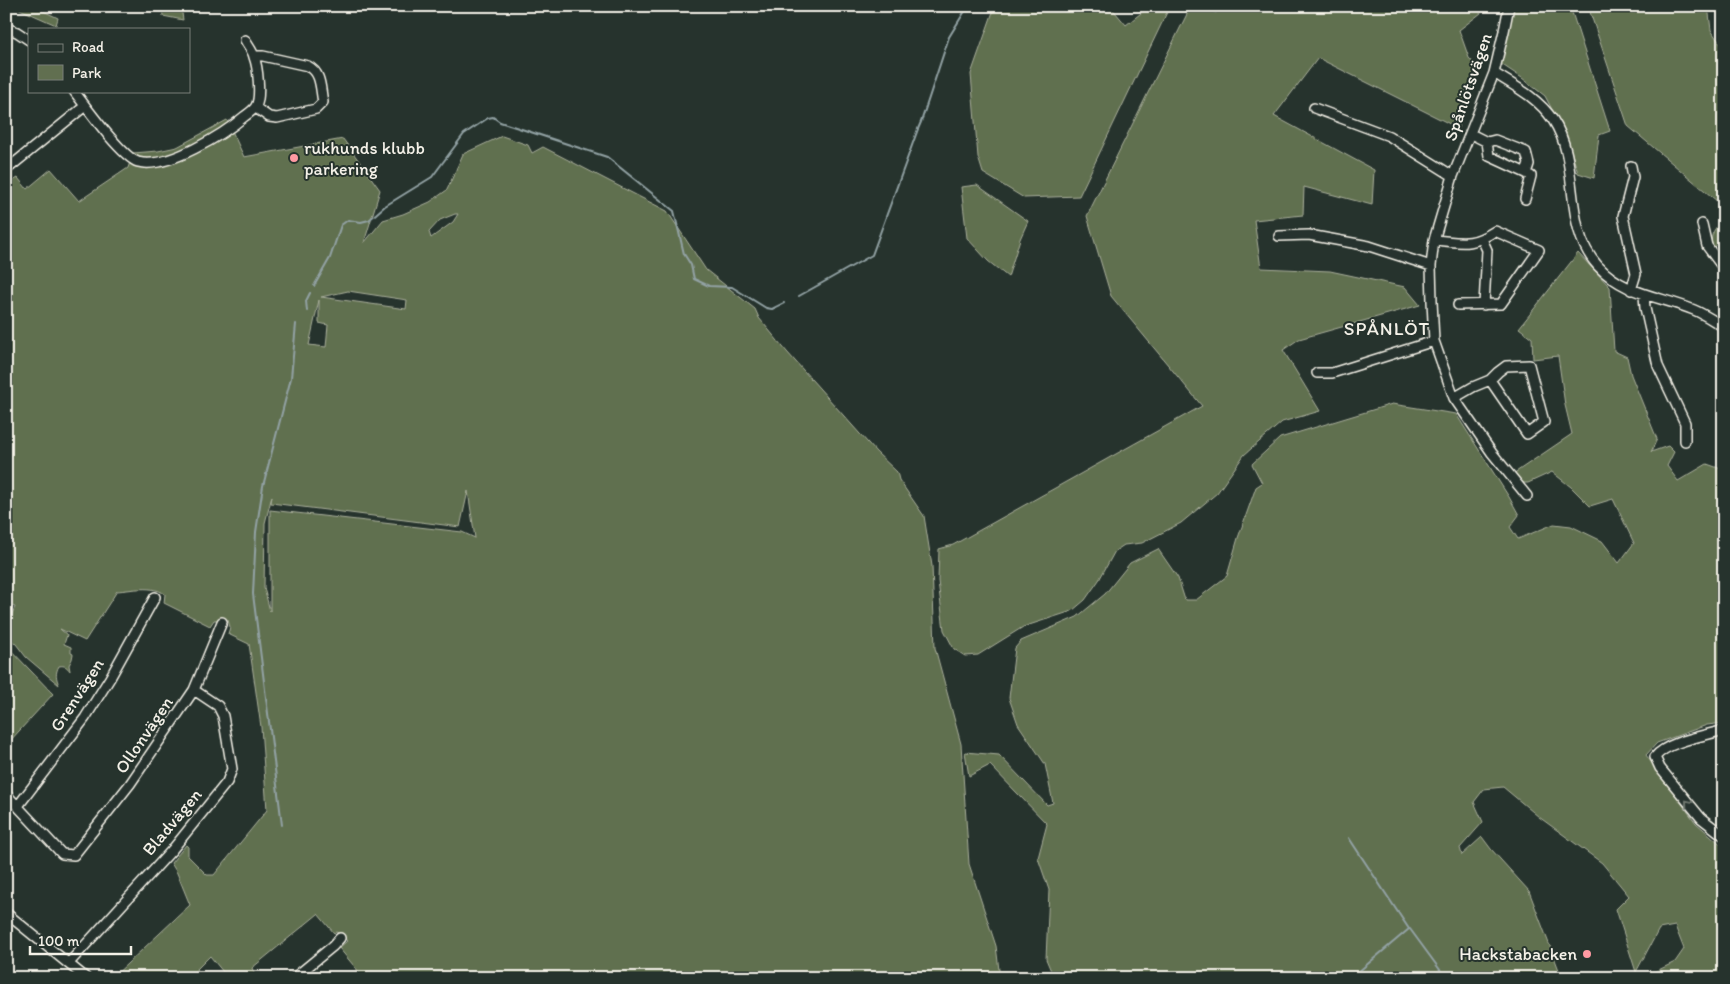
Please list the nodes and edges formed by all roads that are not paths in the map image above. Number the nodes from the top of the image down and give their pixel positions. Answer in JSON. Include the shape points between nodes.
{"nodes":[{"id":1,"x":1509,"y":6,"type":"edge"},
{"id":2,"x":6,"y":28,"type":"edge"},
{"id":3,"x":28,"y":39,"type":"edge"},
{"id":4,"x":245,"y":40,"type":"dead end"},
{"id":5,"x":254,"y":56,"type":"junction"},
{"id":6,"x":1494,"y":72,"type":"junction"},
{"id":7,"x":75,"y":92,"type":"edge"},
{"id":8,"x":85,"y":106,"type":"junction"},
{"id":9,"x":256,"y":108,"type":"junction"},
{"id":10,"x":1314,"y":108,"type":"dead end"},
{"id":11,"x":1471,"y":134,"type":"junction"},
{"id":12,"x":1487,"y":142,"type":"junction"},
{"id":13,"x":1631,"y":166,"type":"dead end"},
{"id":14,"x":6,"y":170,"type":"edge"},
{"id":15,"x":1526,"y":173,"type":"junction"},
{"id":16,"x":1453,"y":176,"type":"junction"},
{"id":17,"x":1525,"y":199,"type":"dead end"},
{"id":18,"x":1702,"y":224,"type":"dead end"},
{"id":19,"x":1485,"y":225,"type":"dead end"},
{"id":20,"x":1495,"y":231,"type":"junction"},
{"id":21,"x":1279,"y":236,"type":"dead end"},
{"id":22,"x":1482,"y":239,"type":"junction"},
{"id":23,"x":1434,"y":240,"type":"junction"},
{"id":24,"x":1431,"y":266,"type":"junction"},
{"id":25,"x":1724,"y":269,"type":"edge"},
{"id":26,"x":1631,"y":290,"type":"junction"},
{"id":27,"x":1644,"y":295,"type":"junction"},
{"id":28,"x":1458,"y":305,"type":"dead end"},
{"id":29,"x":1484,"y":305,"type":"junction"},
{"id":30,"x":1724,"y":327,"type":"edge"},
{"id":31,"x":1434,"y":341,"type":"junction"},
{"id":32,"x":1317,"y":373,"type":"dead end"},
{"id":33,"x":1490,"y":380,"type":"junction"},
{"id":34,"x":1454,"y":398,"type":"junction"},
{"id":35,"x":1685,"y":441,"type":"dead end"},
{"id":36,"x":1527,"y":496,"type":"dead end"},
{"id":37,"x":155,"y":597,"type":"dead end"},
{"id":38,"x":222,"y":622,"type":"dead end"},
{"id":39,"x":194,"y":690,"type":"junction"},
{"id":40,"x":1724,"y":730,"type":"edge"},
{"id":41,"x":6,"y":794,"type":"edge"},
{"id":42,"x":18,"y":806,"type":"junction"},
{"id":43,"x":1724,"y":836,"type":"edge"},
{"id":44,"x":6,"y":913,"type":"edge"},
{"id":45,"x":340,"y":938,"type":"dead end"},
{"id":46,"x":69,"y":963,"type":"junction"},
{"id":47,"x":86,"y":978,"type":"edge"},
{"id":48,"x":294,"y":978,"type":"edge"}],
"edges":[{"from":1,"to":6,"type":"street","name":"Spånlötsvägen"},
{"from":2,"to":3,"type":"street"},
{"from":4,"to":5,"type":"street"},
{"from":5,"to":9,"type":"street","via":[[259,100]]},
{"from":5,"to":9,"type":"street","via":[[315,70],[323,102],[316,109],[277,118],[269,117]]},
{"from":6,"to":11,"type":"street","name":"Spånlötsvägen"},
{"from":6,"to":26,"type":"street","via":[[1534,100],[1553,120],[1568,158],[1580,235],[1597,265]]},
{"from":7,"to":8,"type":"street"},
{"from":8,"to":9,"type":"street","via":[[129,157],[146,163],[197,148],[234,126]]},
{"from":8,"to":14,"type":"street"},
{"from":10,"to":16,"type":"street","name":"Spånlötsvägen","via":[[1389,136]]},
{"from":11,"to":12,"type":"street"},
{"from":11,"to":16,"type":"street","name":"Spånlötsvägen"},
{"from":12,"to":15,"type":"street","via":[[1489,156]]},
{"from":12,"to":15,"type":"street","via":[[1495,140],[1526,152],[1529,164]]},
{"from":13,"to":26,"type":"street","via":[[1633,177],[1624,216],[1636,274]]},
{"from":15,"to":17,"type":"street","via":[[1531,176]]},
{"from":16,"to":23,"type":"street","name":"Spånlötsvägen"},
{"from":18,"to":25,"type":"street","via":[[1706,246]]},
{"from":19,"to":20,"type":"street"},
{"from":20,"to":22,"type":"street"},
{"from":20,"to":29,"type":"street","via":[[1539,250],[1501,304]]},
{"from":21,"to":24,"type":"street","via":[[1309,235],[1369,246]]},
{"from":22,"to":23,"type":"street","via":[[1470,243]]},
{"from":22,"to":29,"type":"street","via":[[1487,250]]},
{"from":23,"to":24,"type":"street","name":"Spånlötsvägen"},
{"from":24,"to":31,"type":"street","name":"Spånlötsvägen"},
{"from":26,"to":27,"type":"street"},
{"from":27,"to":30,"type":"street","via":[[1695,310]]},
{"from":27,"to":35,"type":"street","via":[[1658,366],[1685,423]]},
{"from":28,"to":29,"type":"street"},
{"from":31,"to":32,"type":"street","via":[[1332,373]]},
{"from":31,"to":34,"type":"street","name":"Spånlötsvägen"},
{"from":33,"to":33,"type":"street","via":[[1527,434],[1544,422],[1529,365],[1506,366]]},
{"from":33,"to":34,"type":"street"},
{"from":34,"to":36,"type":"street","name":"Spånlötsvägen"},
{"from":37,"to":42,"type":"street","name":"Grenvägen","via":[[85,718]]},
{"from":38,"to":39,"type":"street","name":"Ollonvägen"},
{"from":39,"to":42,"type":"street","name":"Ollonvägen","via":[[130,784],[74,855],[62,854]]},
{"from":39,"to":46,"type":"street","name":"Bladvägen","via":[[218,706],[224,716],[232,770],[227,782],[172,850]]},
{"from":43,"to":40,"type":"street","one_way":true,"via":[[1702,818],[1660,768],[1655,757],[1665,748]]},
{"from":41,"to":42,"type":"street"},
{"from":44,"to":46,"type":"street"},
{"from":45,"to":48,"type":"street"},
{"from":46,"to":47,"type":"street"}]}
